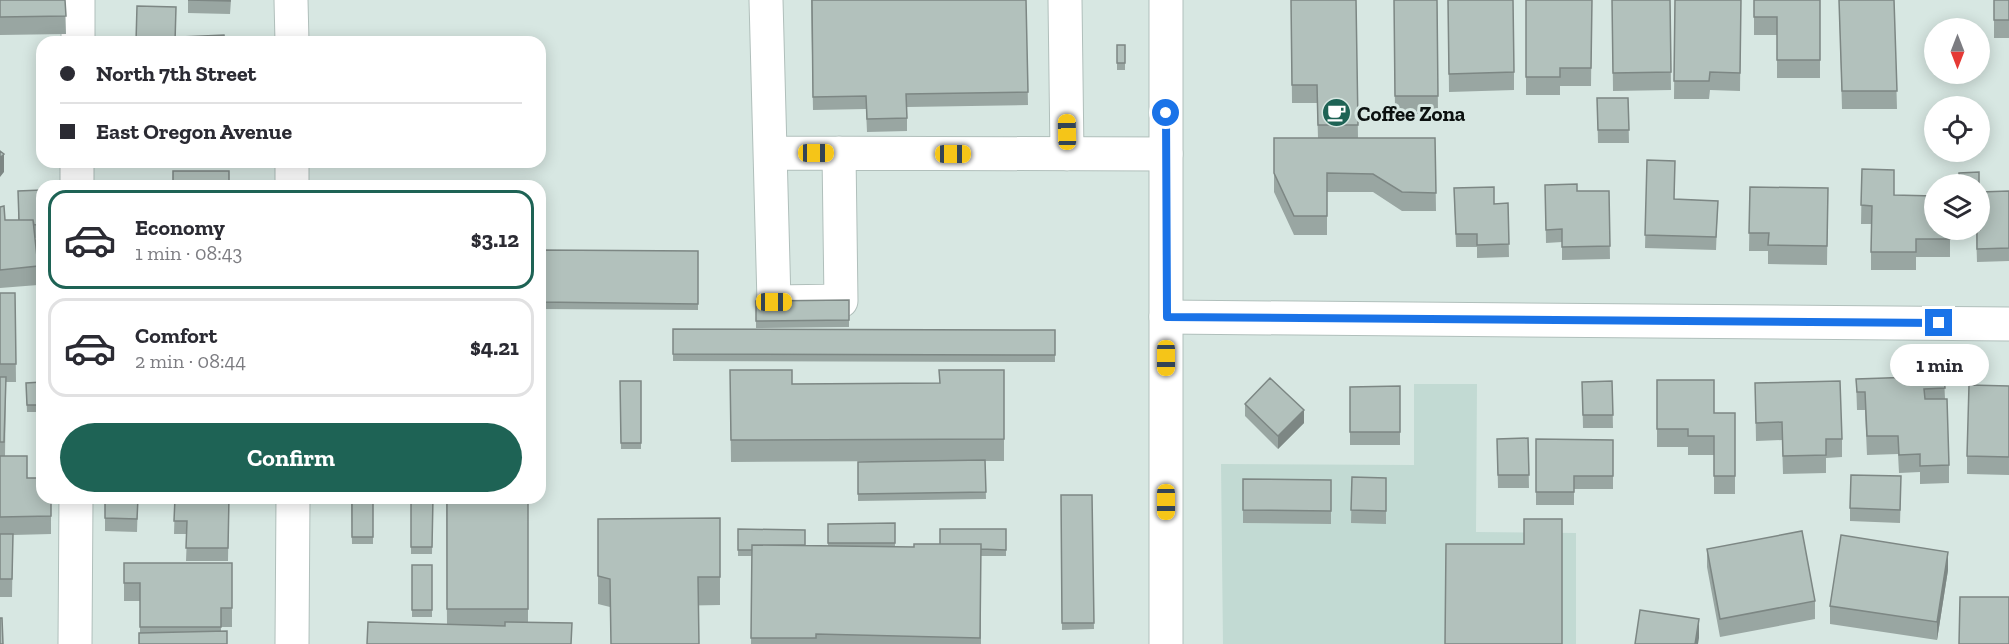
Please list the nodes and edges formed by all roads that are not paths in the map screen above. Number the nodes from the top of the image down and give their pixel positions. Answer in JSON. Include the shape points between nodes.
{"nodes":[{"id":1,"x":78,"y":0,"type":"edge"},
{"id":2,"x":291,"y":0,"type":"edge"},
{"id":3,"x":766,"y":0,"type":"edge"},
{"id":4,"x":1065,"y":0,"type":"edge"},
{"id":5,"x":1166,"y":0,"type":"edge"},
{"id":6,"x":78,"y":36,"type":"edge"},
{"id":7,"x":292,"y":36,"type":"edge"},
{"id":8,"x":770,"y":153,"type":"junction"},
{"id":9,"x":839,"y":153,"type":"junction"},
{"id":10,"x":1067,"y":154,"type":"junction"},
{"id":11,"x":1167,"y":154,"type":"junction"},
{"id":12,"x":1167,"y":317,"type":"junction"},
{"id":13,"x":2009,"y":324,"type":"edge"},
{"id":14,"x":76,"y":504,"type":"edge"},
{"id":15,"x":292,"y":504,"type":"edge"},
{"id":16,"x":75,"y":644,"type":"edge"},
{"id":17,"x":292,"y":644,"type":"edge"},
{"id":18,"x":1166,"y":644,"type":"edge"}],
"edges":[{"from":1,"to":6,"type":"street"},
{"from":2,"to":7,"type":"street"},
{"from":3,"to":8,"type":"street"},
{"from":4,"to":10,"type":"street"},
{"from":5,"to":11,"type":"street"},
{"from":8,"to":9,"type":"street"},
{"from":8,"to":9,"type":"street","via":[[774,302],[841,301]]},
{"from":9,"to":10,"type":"street"},
{"from":10,"to":11,"type":"street"},
{"from":11,"to":12,"type":"street"},
{"from":12,"to":13,"type":"street"},
{"from":12,"to":18,"type":"street"},
{"from":14,"to":16,"type":"street"},
{"from":15,"to":17,"type":"street"}]}
